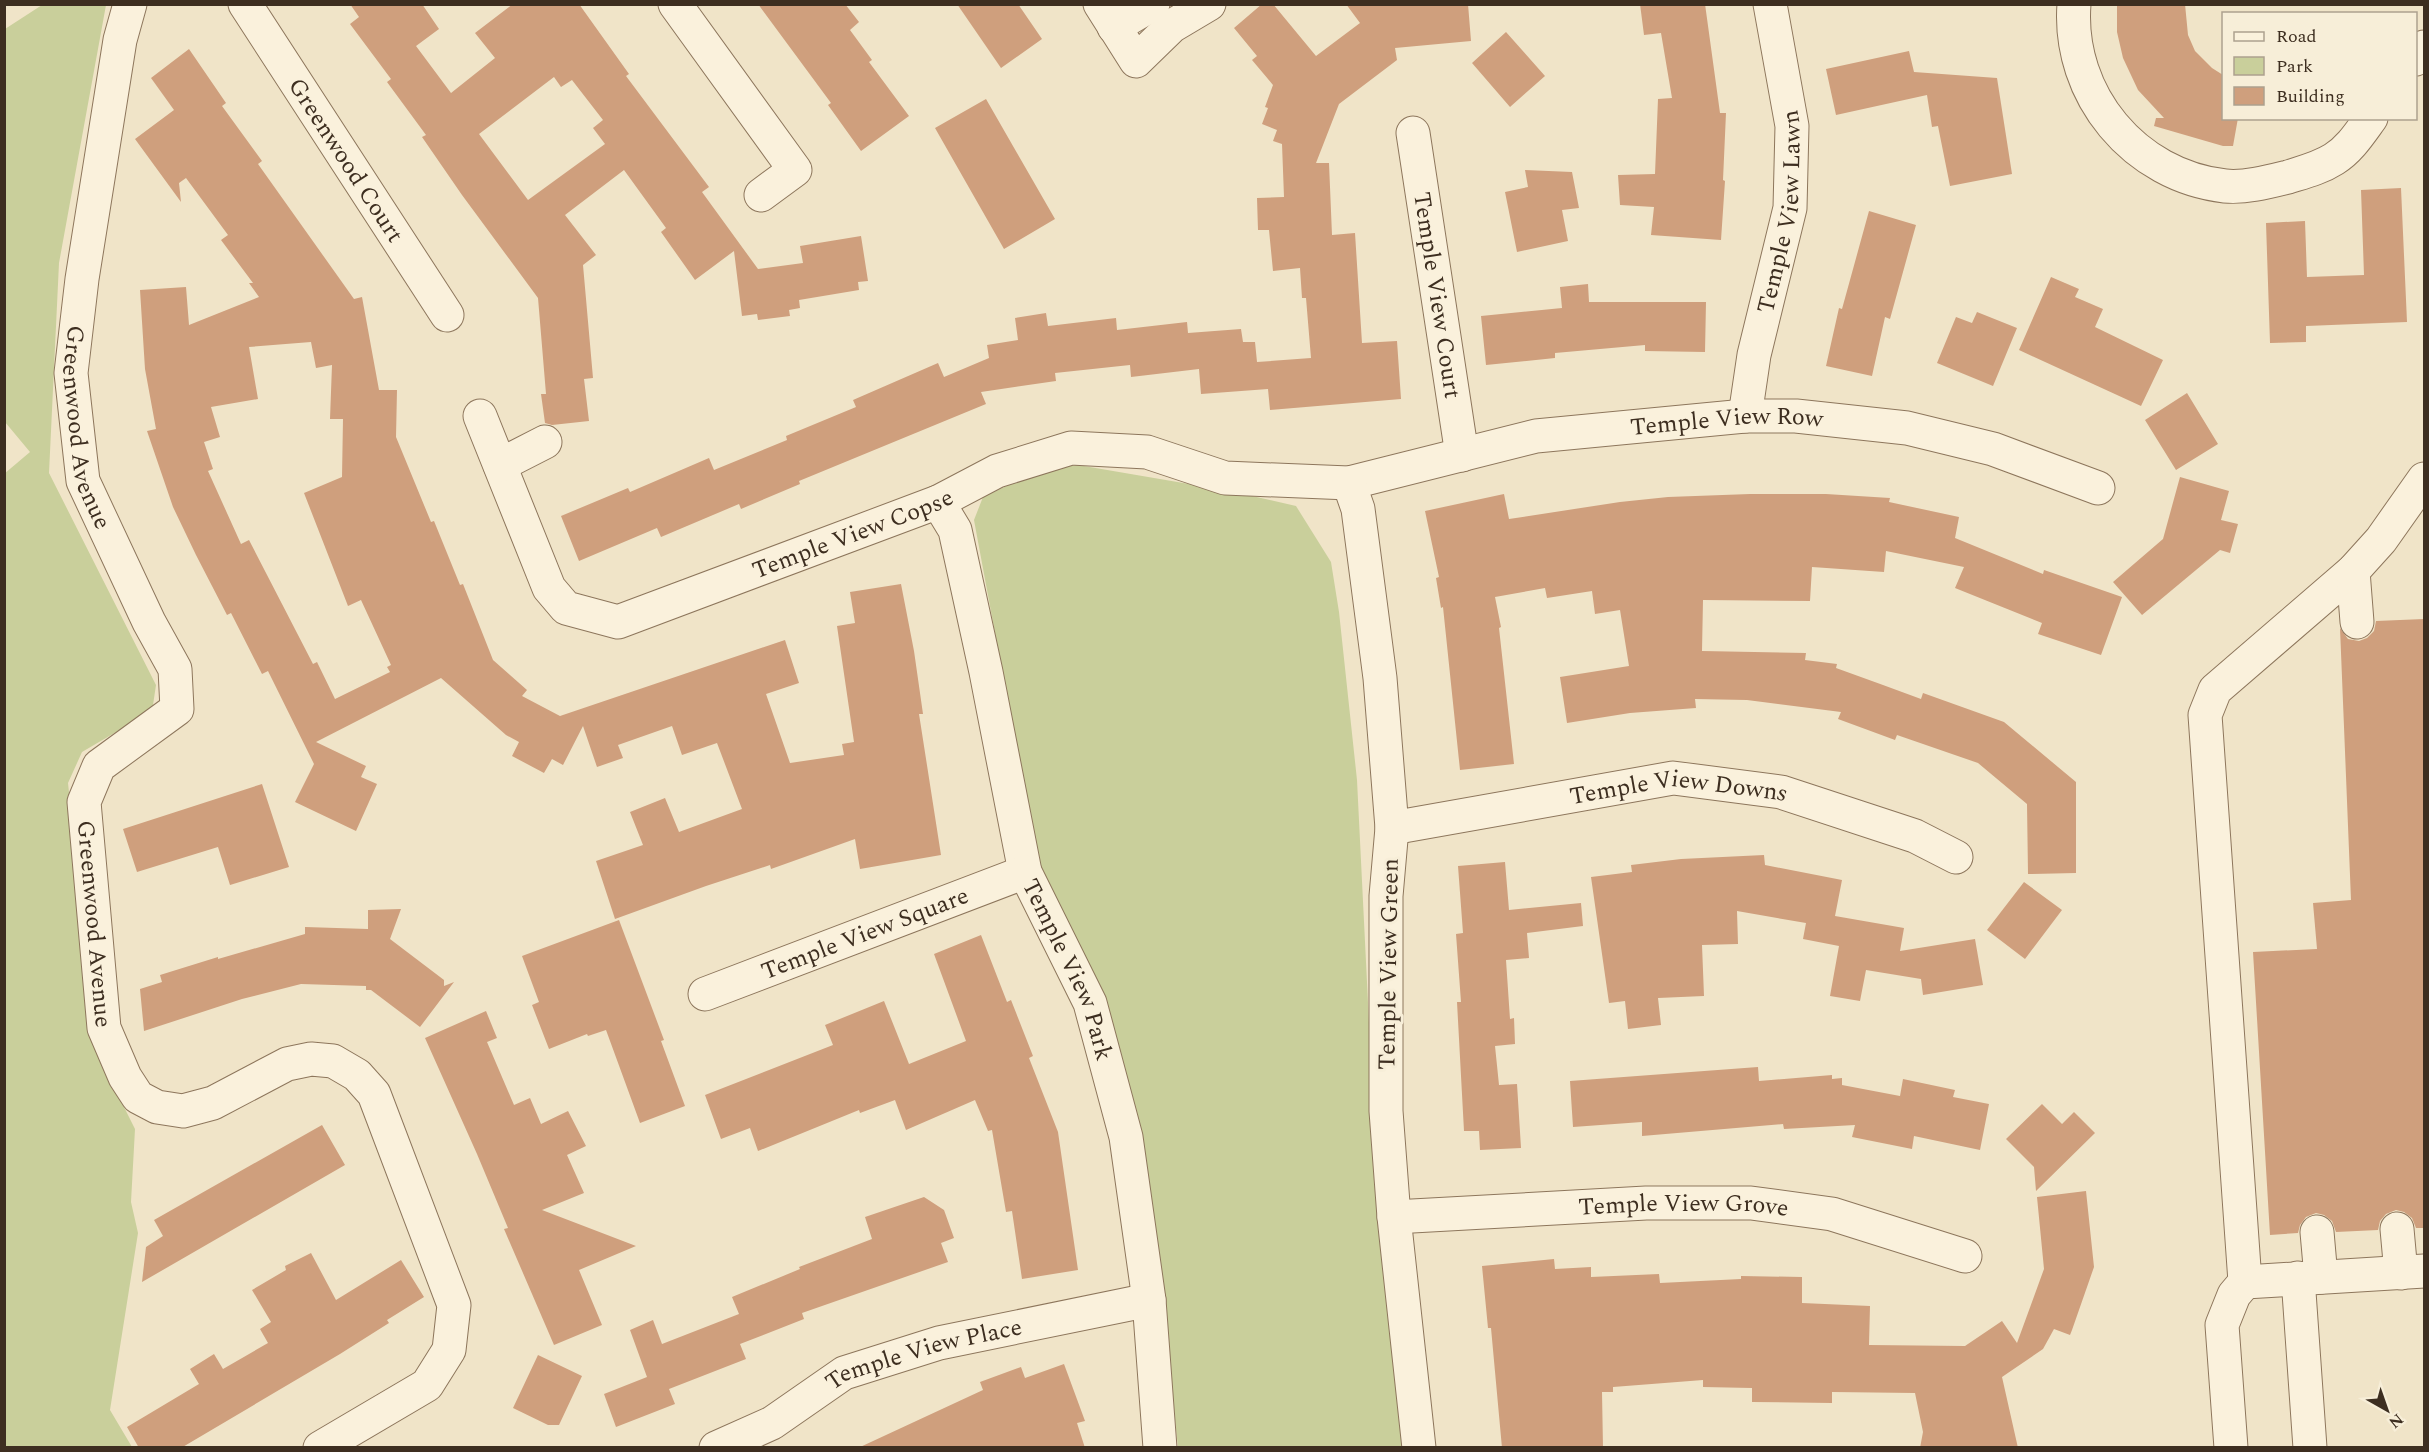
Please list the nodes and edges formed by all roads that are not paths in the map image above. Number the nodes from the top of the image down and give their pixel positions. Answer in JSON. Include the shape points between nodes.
{"nodes":[{"id":1,"x":130,"y":4,"type":"edge"},
{"id":2,"x":245,"y":4,"type":"edge"},
{"id":3,"x":675,"y":4,"type":"edge"},
{"id":4,"x":1154,"y":4,"type":"edge"},
{"id":5,"x":1209,"y":4,"type":"edge"},
{"id":6,"x":1770,"y":4,"type":"edge"},
{"id":7,"x":2074,"y":4,"type":"edge"},
{"id":8,"x":1107,"y":16,"type":"edge"},
{"id":9,"x":2370,"y":120,"type":"edge"},
{"id":10,"x":1413,"y":133,"type":"dead end"},
{"id":11,"x":761,"y":195,"type":"dead end"},
{"id":12,"x":447,"y":315,"type":"dead end"},
{"id":13,"x":480,"y":416,"type":"dead end"},
{"id":14,"x":1745,"y":416,"type":"junction"},
{"id":15,"x":545,"y":442,"type":"dead end"},
{"id":16,"x":1462,"y":455,"type":"junction"},
{"id":17,"x":500,"y":465,"type":"junction"},
{"id":18,"x":2424,"y":479,"type":"edge"},
{"id":19,"x":1350,"y":483,"type":"junction"},
{"id":20,"x":2098,"y":488,"type":"dead end"},
{"id":21,"x":938,"y":502,"type":"junction"},
{"id":22,"x":2353,"y":571,"type":"junction"},
{"id":23,"x":2357,"y":622,"type":"dead end"},
{"id":24,"x":1392,"y":828,"type":"junction"},
{"id":25,"x":1956,"y":857,"type":"dead end"},
{"id":26,"x":1025,"y":872,"type":"junction"},
{"id":27,"x":705,"y":994,"type":"dead end"},
{"id":28,"x":1394,"y":1217,"type":"junction"},
{"id":29,"x":2397,"y":1229,"type":"dead end"},
{"id":30,"x":2317,"y":1232,"type":"dead end"},
{"id":31,"x":1965,"y":1256,"type":"dead end"},
{"id":32,"x":2413,"y":1272,"type":"edge"},
{"id":33,"x":2309,"y":1277,"type":"junction"},
{"id":34,"x":2245,"y":1282,"type":"junction"},
{"id":35,"x":1149,"y":1300,"type":"junction"},
{"id":36,"x":320,"y":1448,"type":"edge"},
{"id":37,"x":716,"y":1448,"type":"edge"},
{"id":38,"x":1160,"y":1448,"type":"edge"},
{"id":39,"x":1419,"y":1448,"type":"edge"},
{"id":40,"x":2231,"y":1448,"type":"edge"},
{"id":41,"x":2310,"y":1448,"type":"edge"}],
"edges":[{"from":1,"to":36,"type":"street","name":"Greenwood Avenue","via":[[120,40],[71,373],[83,481],[175,669],[177,710],[99,766],[84,802],[104,1029],[138,1097],[157,1107],[183,1111],[213,1103],[287,1064],[311,1059],[333,1061],[357,1075],[374,1094],[454,1305],[448,1350],[427,1385]]},
{"from":2,"to":12,"type":"street","name":"Greenwood Court"},
{"from":3,"to":11,"type":"street","via":[[795,170]]},
{"from":4,"to":8,"type":"street"},
{"from":5,"to":8,"type":"street","via":[[1172,26],[1136,61]]},
{"from":6,"to":14,"type":"street","name":"Temple View Lawn","via":[[1792,126],[1790,208],[1754,355]]},
{"from":7,"to":9,"type":"street","via":[[2081,68],[2104,116],[2154,163],[2183,176],[2225,186],[2249,185],[2317,168],[2350,146]]},
{"from":10,"to":16,"type":"street","name":"Temple View Court"},
{"from":13,"to":17,"type":"street","name":"Temple View Copse"},
{"from":14,"to":16,"type":"street","name":"Temple View Row","via":[[1536,436]]},
{"from":14,"to":20,"type":"street","name":"Temple View Row","via":[[1796,416],[1907,428],[1993,449]]},
{"from":15,"to":17,"type":"street"},
{"from":16,"to":19,"type":"street","name":"Temple View Row"},
{"from":17,"to":21,"type":"street","name":"Temple View Copse","via":[[549,588],[566,609],[618,622]]},
{"from":18,"to":22,"type":"street","via":[[2381,540]]},
{"from":19,"to":21,"type":"street","name":"Temple View Copse","via":[[1225,478],[1147,452],[1071,448],[998,471]]},
{"from":19,"to":24,"type":"street","name":"Temple View Green","via":[[1358,509],[1380,678]]},
{"from":21,"to":26,"type":"street","name":"Temple View Park","via":[[955,530]]},
{"from":22,"to":23,"type":"street"},
{"from":22,"to":34,"type":"street","via":[[2215,690],[2205,715]]},
{"from":24,"to":25,"type":"street","name":"Temple View Downs","via":[[1673,778],[1781,792],[1916,836]]},
{"from":24,"to":28,"type":"street","name":"Temple View Green","via":[[1386,896],[1386,1111]]},
{"from":26,"to":27,"type":"street","name":"Temple View Square"},
{"from":26,"to":35,"type":"street","name":"Temple View Park","via":[[1090,1003],[1126,1137]]},
{"from":28,"to":31,"type":"street","name":"Temple View Grove","via":[[1646,1203],[1751,1203],[1832,1214]]},
{"from":28,"to":39,"type":"street","name":"Temple View Green"},
{"from":29,"to":32,"type":"street"},
{"from":30,"to":33,"type":"street"},
{"from":32,"to":33,"type":"street"},
{"from":33,"to":34,"type":"street"},
{"from":33,"to":41,"type":"street"},
{"from":34,"to":40,"type":"street","via":[[2234,1295],[2222,1325]]},
{"from":35,"to":37,"type":"street","name":"Temple View Place","via":[[939,1342],[844,1373],[772,1423]]},
{"from":35,"to":38,"type":"street","name":"Temple View Park"}]}
